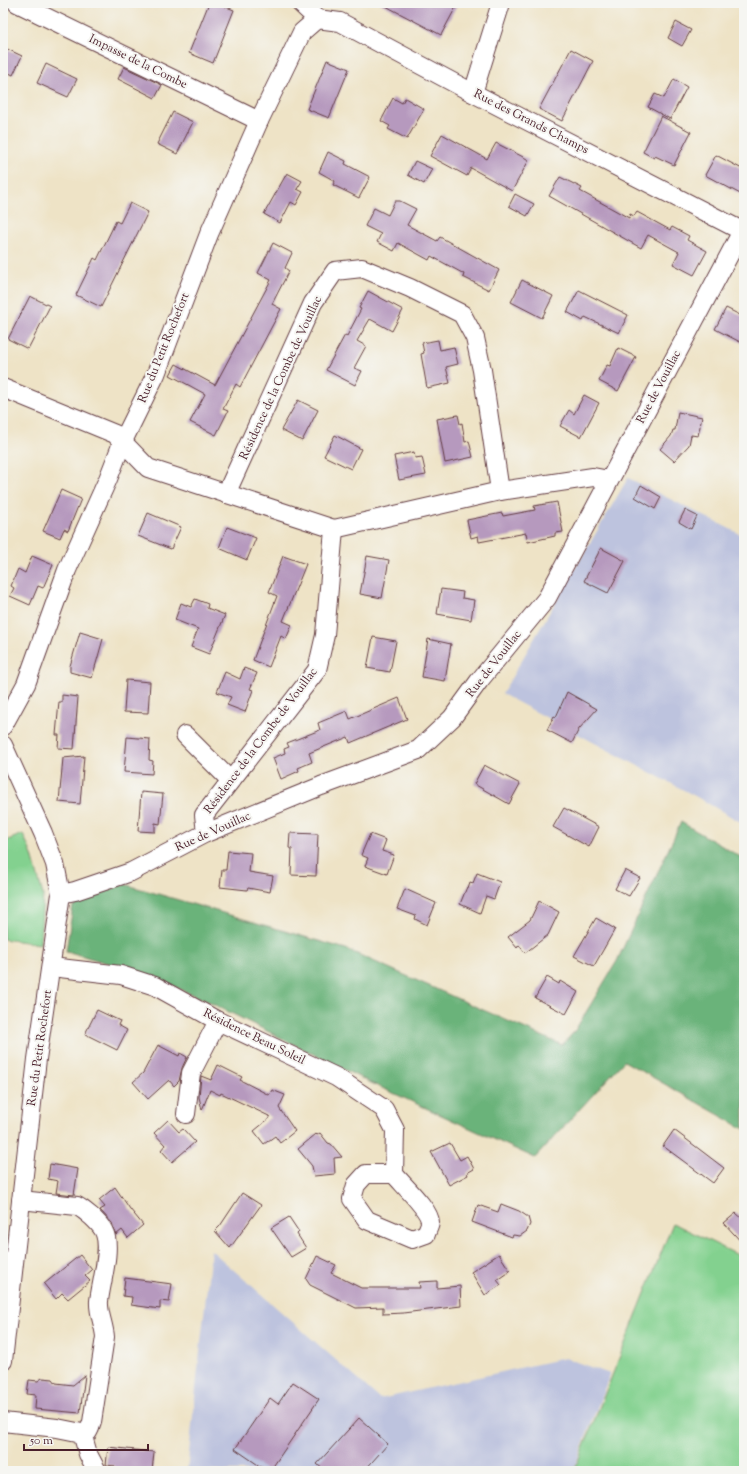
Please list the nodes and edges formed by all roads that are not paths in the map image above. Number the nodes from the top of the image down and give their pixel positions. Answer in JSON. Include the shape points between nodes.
{"nodes":[{"id":1,"x":17,"y":3,"type":"edge"},
{"id":2,"x":300,"y":3,"type":"edge"},
{"id":3,"x":501,"y":3,"type":"edge"},
{"id":4,"x":319,"y":11,"type":"edge"},
{"id":5,"x":473,"y":93,"type":"junction"},
{"id":6,"x":259,"y":121,"type":"junction"},
{"id":7,"x":743,"y":231,"type":"edge"},
{"id":8,"x":3,"y":388,"type":"edge"},
{"id":9,"x":122,"y":443,"type":"junction"},
{"id":10,"x":610,"y":480,"type":"junction"},
{"id":11,"x":500,"y":491,"type":"junction"},
{"id":12,"x":226,"y":494,"type":"junction"},
{"id":13,"x":334,"y":529,"type":"junction"},
{"id":14,"x":3,"y":726,"type":"edge"},
{"id":15,"x":185,"y":735,"type":"dead end"},
{"id":16,"x":3,"y":745,"type":"edge"},
{"id":17,"x":230,"y":780,"type":"junction"},
{"id":18,"x":206,"y":833,"type":"junction"},
{"id":19,"x":61,"y":894,"type":"junction"},
{"id":20,"x":51,"y":967,"type":"junction"},
{"id":21,"x":218,"y":1021,"type":"junction"},
{"id":22,"x":186,"y":1114,"type":"dead end"},
{"id":23,"x":394,"y":1174,"type":"dead end"},
{"id":24,"x":22,"y":1200,"type":"junction"},
{"id":25,"x":3,"y":1361,"type":"edge"},
{"id":26,"x":3,"y":1422,"type":"edge"},
{"id":27,"x":82,"y":1433,"type":"junction"},
{"id":28,"x":97,"y":1471,"type":"edge"}],
"edges":[{"from":1,"to":6,"type":"street","name":"Impasse de la Combe"},
{"from":2,"to":4,"type":"street"},
{"from":3,"to":5,"type":"street"},
{"from":4,"to":5,"type":"street","name":"Rue des Grands Champs"},
{"from":4,"to":6,"type":"street","name":"Rue du Petit Rochefort","via":[[302,32]]},
{"from":5,"to":7,"type":"street","name":"Rue des Grands Champs"},
{"from":6,"to":9,"type":"street","name":"Rue du Petit Rochefort","via":[[209,234],[156,374]]},
{"from":7,"to":10,"type":"street","name":"Rue de Vouillac"},
{"from":8,"to":9,"type":"street","via":[[115,434]]},
{"from":9,"to":12,"type":"street","via":[[148,468]]},
{"from":9,"to":14,"type":"street","name":"Rue du Petit Rochefort","via":[[67,570],[26,684]]},
{"from":10,"to":11,"type":"street","via":[[593,477]]},
{"from":10,"to":18,"type":"street","name":"Rue de Vouillac","via":[[547,598],[452,718],[418,750]]},
{"from":11,"to":12,"type":"street","name":"Résidence de la Combe de Vouillac","via":[[478,351],[475,338],[462,314],[362,268],[335,271],[313,304]]},
{"from":11,"to":13,"type":"street"},
{"from":12,"to":13,"type":"street"},
{"from":13,"to":17,"type":"street","name":"Résidence de la Combe de Vouillac","via":[[325,635],[316,670]]},
{"from":15,"to":17,"type":"street"},
{"from":16,"to":19,"type":"street","name":"Rue du Petit Rochefort","via":[[43,833],[55,864]]},
{"from":17,"to":18,"type":"street","name":"Résidence de la Combe de Vouillac","via":[[204,815]]},
{"from":18,"to":19,"type":"street","name":"Rue de Vouillac","via":[[130,872]]},
{"from":19,"to":20,"type":"street","name":"Rue du Petit Rochefort"},
{"from":20,"to":21,"type":"street","name":"Résidence Beau Soleil","via":[[121,975],[138,980],[155,986]]},
{"from":20,"to":24,"type":"street","name":"Rue du Petit Rochefort","via":[[37,1058]]},
{"from":21,"to":22,"type":"street","via":[[191,1073]]},
{"from":21,"to":23,"type":"street","name":"Résidence Beau Soleil","via":[[336,1077],[384,1109],[395,1130]]},
{"from":24,"to":25,"type":"street","name":"Rue du Petit Rochefort"},
{"from":24,"to":27,"type":"street","via":[[77,1206],[105,1232],[106,1253],[99,1302],[105,1337],[92,1422],[88,1432]]},
{"from":26,"to":27,"type":"street"},
{"from":27,"to":28,"type":"street","via":[[88,1454]]}]}
